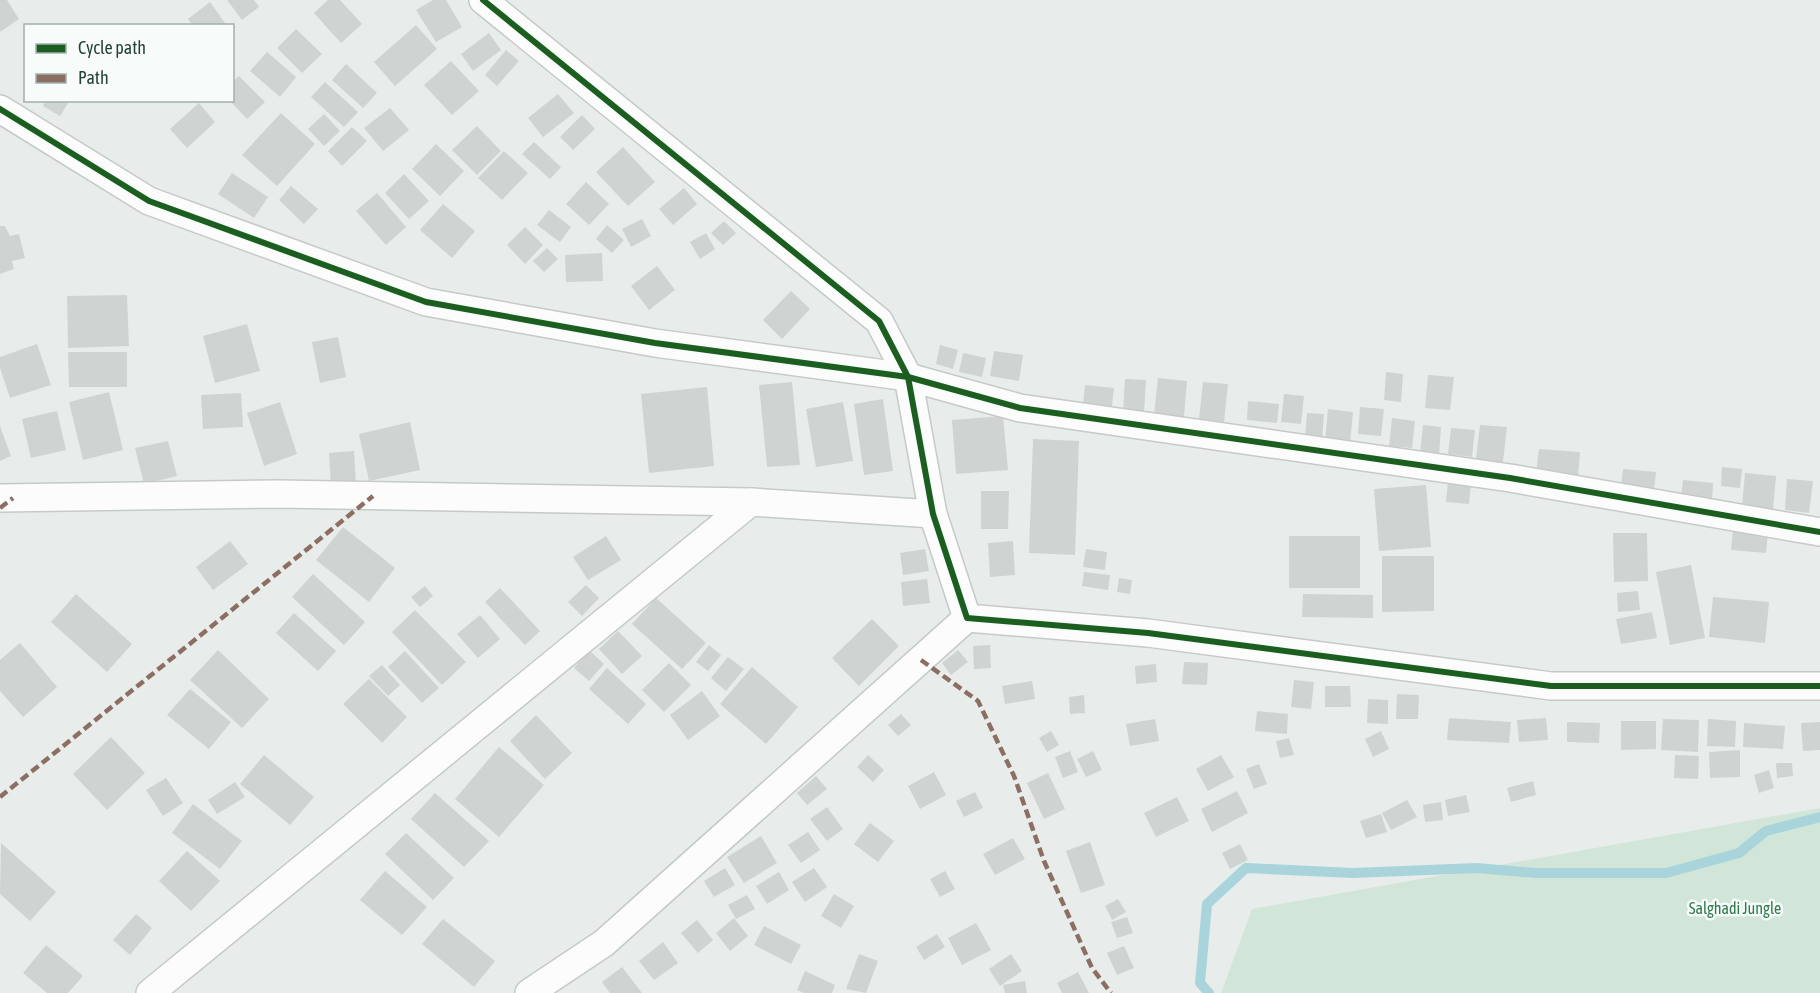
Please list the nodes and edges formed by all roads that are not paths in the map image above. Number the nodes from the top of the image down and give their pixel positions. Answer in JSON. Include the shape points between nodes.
{"nodes":[{"id":1,"x":483,"y":0,"type":"edge"},
{"id":2,"x":0,"y":109,"type":"edge"},
{"id":3,"x":908,"y":377,"type":"junction"},
{"id":4,"x":0,"y":498,"type":"edge"},
{"id":5,"x":751,"y":502,"type":"junction"},
{"id":6,"x":933,"y":514,"type":"junction"},
{"id":7,"x":1820,"y":532,"type":"edge"},
{"id":8,"x":967,"y":618,"type":"junction"},
{"id":9,"x":1820,"y":686,"type":"edge"},
{"id":10,"x":150,"y":993,"type":"edge"},
{"id":11,"x":529,"y":993,"type":"edge"}],
"edges":[{"from":1,"to":3,"type":"street","via":[[879,321]]},
{"from":2,"to":3,"type":"street","via":[[149,201],[426,302],[655,343]]},
{"from":3,"to":6,"type":"street"},
{"from":3,"to":7,"type":"street","via":[[1020,408],[1510,478]]},
{"from":4,"to":5,"type":"street","via":[[279,494]]},
{"from":5,"to":6,"type":"street"},
{"from":5,"to":10,"type":"street"},
{"from":6,"to":8,"type":"street"},
{"from":8,"to":9,"type":"street","via":[[1148,633],[1551,686]]},
{"from":8,"to":11,"type":"street","via":[[604,943]]}]}
